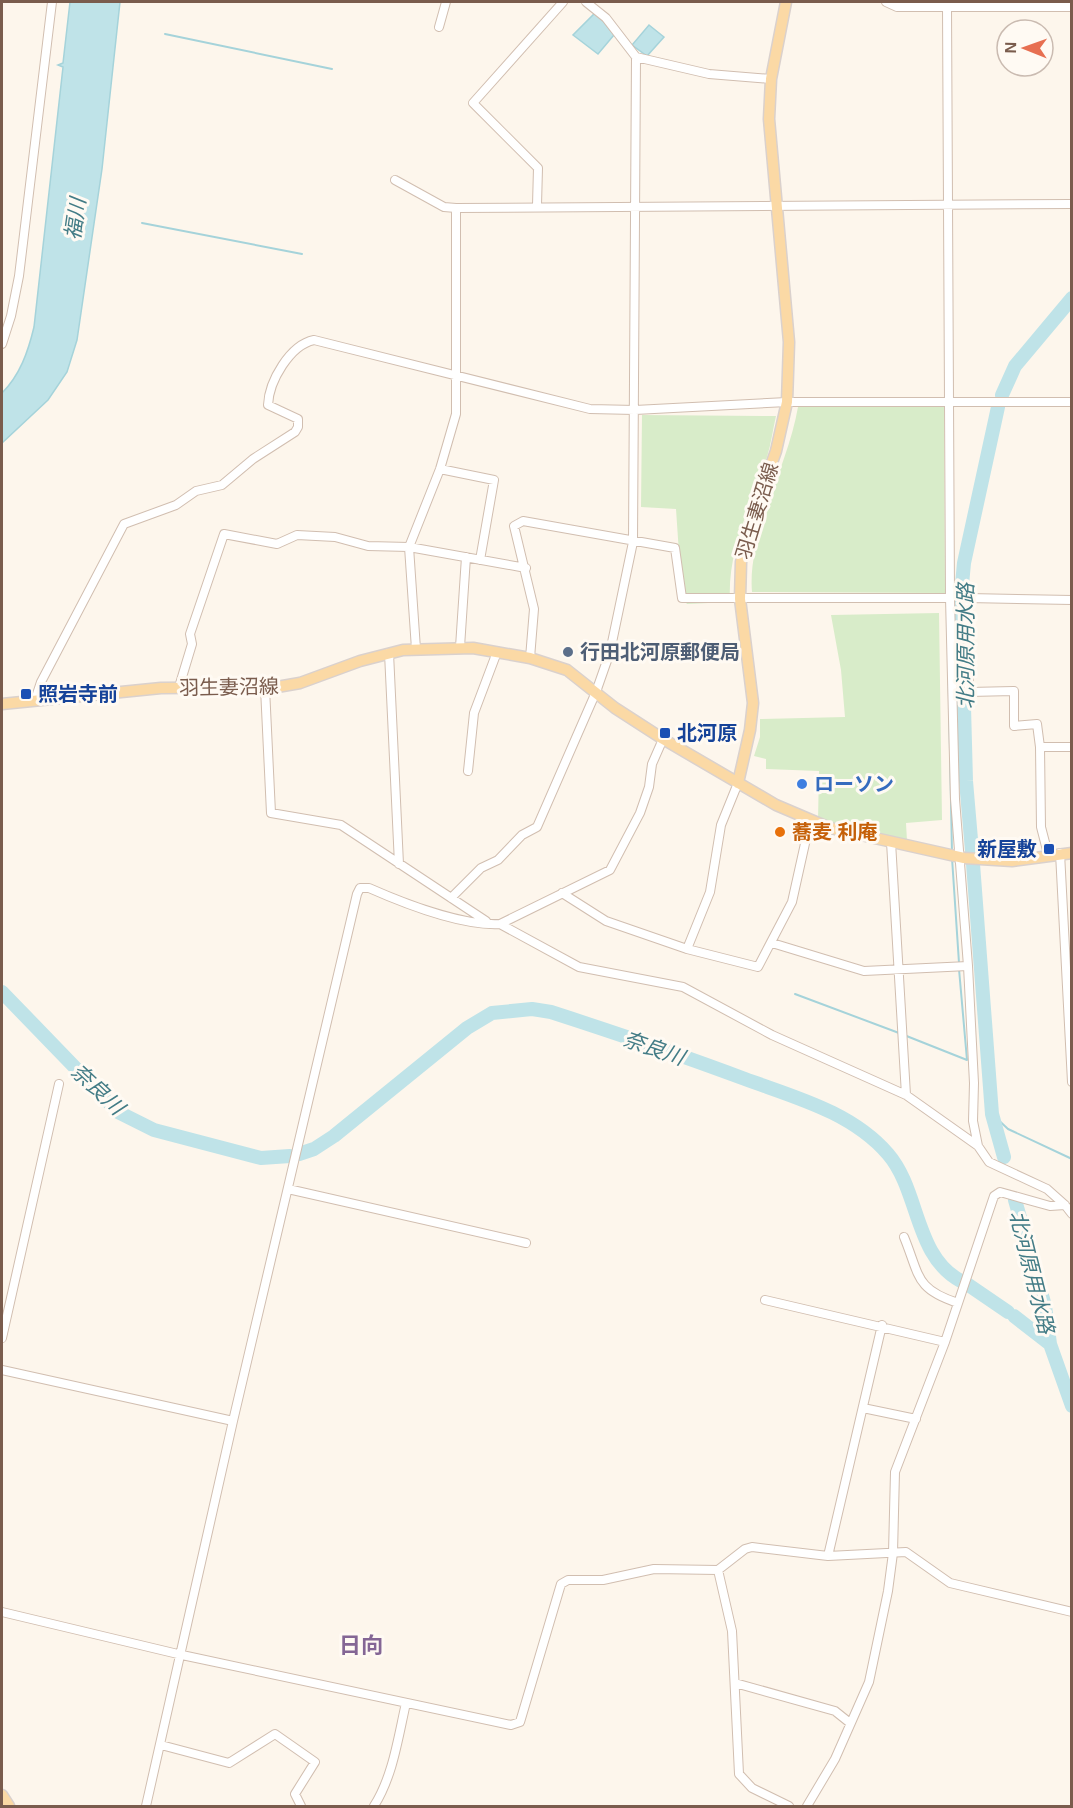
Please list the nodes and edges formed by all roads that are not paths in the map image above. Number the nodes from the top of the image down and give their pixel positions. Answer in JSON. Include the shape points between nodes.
{"nodes":[{"id":1,"x":52,"y":2,"type":"edge"},
{"id":2,"x":446,"y":2,"type":"edge"},
{"id":3,"x":563,"y":2,"type":"edge"},
{"id":4,"x":586,"y":2,"type":"edge"},
{"id":5,"x":786,"y":2,"type":"edge"},
{"id":6,"x":886,"y":2,"type":"edge"},
{"id":7,"x":947,"y":4,"type":"edge"},
{"id":8,"x":1071,"y":7,"type":"edge"},
{"id":9,"x":439,"y":27,"type":"dead end"},
{"id":10,"x":636,"y":57,"type":"junction"},
{"id":11,"x":771,"y":79,"type":"junction"},
{"id":12,"x":394,"y":180,"type":"dead end"},
{"id":13,"x":949,"y":204,"type":"junction"},
{"id":14,"x":1071,"y":204,"type":"edge"},
{"id":15,"x":537,"y":205,"type":"junction"},
{"id":16,"x":636,"y":205,"type":"junction"},
{"id":17,"x":775,"y":205,"type":"junction"},
{"id":18,"x":456,"y":208,"type":"junction"},
{"id":19,"x":2,"y":344,"type":"edge"},
{"id":20,"x":457,"y":376,"type":"junction"},
{"id":21,"x":787,"y":402,"type":"junction"},
{"id":22,"x":950,"y":402,"type":"junction"},
{"id":23,"x":1071,"y":402,"type":"edge"},
{"id":24,"x":635,"y":410,"type":"junction"},
{"id":25,"x":440,"y":469,"type":"junction"},
{"id":26,"x":633,"y":542,"type":"junction"},
{"id":27,"x":409,"y":547,"type":"junction"},
{"id":28,"x":466,"y":557,"type":"junction"},
{"id":29,"x":480,"y":560,"type":"junction"},
{"id":30,"x":526,"y":568,"type":"junction"},
{"id":31,"x":950,"y":598,"type":"junction"},
{"id":32,"x":740,"y":599,"type":"junction"},
{"id":33,"x":1071,"y":600,"type":"edge"},
{"id":34,"x":460,"y":647,"type":"junction"},
{"id":35,"x":416,"y":649,"type":"junction"},
{"id":36,"x":497,"y":652,"type":"junction"},
{"id":37,"x":389,"y":653,"type":"junction"},
{"id":38,"x":530,"y":658,"type":"junction"},
{"id":39,"x":179,"y":687,"type":"junction"},
{"id":40,"x":265,"y":688,"type":"junction"},
{"id":41,"x":596,"y":692,"type":"junction"},
{"id":42,"x":35,"y":700,"type":"junction"},
{"id":43,"x":2,"y":704,"type":"edge"},
{"id":44,"x":663,"y":739,"type":"junction"},
{"id":45,"x":1040,"y":747,"type":"junction"},
{"id":46,"x":1071,"y":747,"type":"edge"},
{"id":47,"x":468,"y":771,"type":"dead end"},
{"id":48,"x":738,"y":783,"type":"junction"},
{"id":49,"x":810,"y":821,"type":"junction"},
{"id":50,"x":891,"y":842,"type":"junction"},
{"id":51,"x":1066,"y":853,"type":"edge"},
{"id":52,"x":1048,"y":854,"type":"junction"},
{"id":53,"x":963,"y":858,"type":"junction"},
{"id":54,"x":399,"y":864,"type":"junction"},
{"id":55,"x":562,"y":893,"type":"junction"},
{"id":56,"x":451,"y":898,"type":"junction"},
{"id":57,"x":495,"y":925,"type":"junction"},
{"id":58,"x":772,"y":943,"type":"junction"},
{"id":59,"x":687,"y":949,"type":"junction"},
{"id":60,"x":968,"y":966,"type":"junction"},
{"id":61,"x":899,"y":970,"type":"junction"},
{"id":62,"x":1070,"y":988,"type":"edge"},
{"id":63,"x":1071,"y":1082,"type":"edge"},
{"id":64,"x":59,"y":1084,"type":"dead end"},
{"id":65,"x":906,"y":1095,"type":"junction"},
{"id":66,"x":978,"y":1146,"type":"junction"},
{"id":67,"x":288,"y":1189,"type":"junction"},
{"id":68,"x":1065,"y":1204,"type":"junction"},
{"id":69,"x":1071,"y":1214,"type":"edge"},
{"id":70,"x":904,"y":1237,"type":"dead end"},
{"id":71,"x":526,"y":1243,"type":"dead end"},
{"id":72,"x":765,"y":1300,"type":"dead end"},
{"id":73,"x":959,"y":1300,"type":"junction"},
{"id":74,"x":882,"y":1325,"type":"junction"},
{"id":75,"x":2,"y":1338,"type":"edge"},
{"id":76,"x":945,"y":1342,"type":"junction"},
{"id":77,"x":2,"y":1370,"type":"edge"},
{"id":78,"x":863,"y":1408,"type":"junction"},
{"id":79,"x":916,"y":1419,"type":"junction"},
{"id":80,"x":233,"y":1421,"type":"junction"},
{"id":81,"x":893,"y":1553,"type":"junction"},
{"id":82,"x":828,"y":1556,"type":"junction"},
{"id":83,"x":718,"y":1570,"type":"junction"},
{"id":84,"x":2,"y":1612,"type":"edge"},
{"id":85,"x":1071,"y":1612,"type":"edge"},
{"id":86,"x":182,"y":1655,"type":"junction"},
{"id":87,"x":735,"y":1683,"type":"junction"},
{"id":88,"x":406,"y":1703,"type":"junction"},
{"id":89,"x":850,"y":1723,"type":"junction"},
{"id":90,"x":161,"y":1745,"type":"junction"},
{"id":91,"x":2,"y":1795,"type":"edge"},
{"id":92,"x":9,"y":1806,"type":"edge"},
{"id":93,"x":146,"y":1806,"type":"edge"},
{"id":94,"x":301,"y":1806,"type":"edge"},
{"id":95,"x":374,"y":1806,"type":"edge"},
{"id":96,"x":789,"y":1806,"type":"edge"},
{"id":97,"x":807,"y":1806,"type":"edge"}],
"edges":[{"from":1,"to":19,"type":"street","via":[[19,276]]},
{"from":2,"to":9,"type":"street"},
{"from":3,"to":15,"type":"street","via":[[473,103],[538,168]]},
{"from":4,"to":10,"type":"street","via":[[606,18]]},
{"from":5,"to":11,"type":"main road","name":"羽生妻沼線"},
{"from":6,"to":7,"type":"street","via":[[897,7]]},
{"from":7,"to":8,"type":"street"},
{"from":7,"to":13,"type":"street"},
{"from":10,"to":11,"type":"street","via":[[709,74]]},
{"from":10,"to":16,"type":"street"},
{"from":11,"to":17,"type":"main road","name":"羽生妻沼線","via":[[769,133]]},
{"from":12,"to":18,"type":"street","via":[[444,207]]},
{"from":13,"to":14,"type":"street"},
{"from":13,"to":17,"type":"street"},
{"from":13,"to":22,"type":"street"},
{"from":15,"to":16,"type":"street"},
{"from":15,"to":18,"type":"street"},
{"from":16,"to":17,"type":"street"},
{"from":16,"to":24,"type":"street"},
{"from":17,"to":21,"type":"main road","name":"羽生妻沼線","via":[[789,342]]},
{"from":18,"to":20,"type":"street"},
{"from":20,"to":24,"type":"street","via":[[590,409]]},
{"from":20,"to":25,"type":"street","via":[[456,414]]},
{"from":20,"to":42,"type":"street","via":[[315,340],[295,351],[268,393],[268,405],[298,419],[295,432],[222,485],[196,490],[176,505],[124,524]]},
{"from":21,"to":22,"type":"street"},
{"from":21,"to":24,"type":"street"},
{"from":21,"to":32,"type":"main road","name":"羽生妻沼線","via":[[776,451],[745,542]]},
{"from":22,"to":23,"type":"street"},
{"from":22,"to":31,"type":"street"},
{"from":24,"to":26,"type":"street"},
{"from":25,"to":27,"type":"street"},
{"from":25,"to":29,"type":"street","via":[[494,480]]},
{"from":26,"to":30,"type":"street","via":[[523,521],[514,526]]},
{"from":26,"to":32,"type":"street","via":[[675,548],[682,598]]},
{"from":26,"to":41,"type":"street","via":[[610,651]]},
{"from":27,"to":28,"type":"street"},
{"from":27,"to":35,"type":"street"},
{"from":27,"to":39,"type":"street","via":[[368,546],[335,537],[297,535],[277,544],[224,534],[190,634],[192,644]]},
{"from":28,"to":29,"type":"street"},
{"from":28,"to":34,"type":"street"},
{"from":29,"to":30,"type":"street"},
{"from":30,"to":38,"type":"street","via":[[534,609]]},
{"from":31,"to":32,"type":"street"},
{"from":31,"to":53,"type":"street","via":[[956,799]]},
{"from":32,"to":48,"type":"main road","name":"羽生妻沼線","via":[[753,703]]},
{"from":33,"to":45,"type":"street","via":[[968,598],[969,692],[1014,691],[1014,726],[1037,724]]},
{"from":34,"to":35,"type":"main road","name":"羽生妻沼線"},
{"from":34,"to":36,"type":"main road","name":"羽生妻沼線"},
{"from":35,"to":37,"type":"main road","name":"羽生妻沼線"},
{"from":36,"to":38,"type":"main road","name":"羽生妻沼線"},
{"from":36,"to":47,"type":"street","via":[[474,713]]},
{"from":37,"to":40,"type":"main road","name":"羽生妻沼線","via":[[300,683]]},
{"from":37,"to":54,"type":"street"},
{"from":38,"to":41,"type":"main road","name":"羽生妻沼線","via":[[567,670]]},
{"from":39,"to":40,"type":"main road","name":"羽生妻沼線"},
{"from":39,"to":42,"type":"main road","name":"羽生妻沼線"},
{"from":40,"to":54,"type":"street","via":[[271,813],[341,825]]},
{"from":41,"to":44,"type":"main road","name":"羽生妻沼線"},
{"from":41,"to":56,"type":"street","via":[[537,827],[522,835],[498,860],[481,868]]},
{"from":42,"to":43,"type":"main road","name":"羽生妻沼線"},
{"from":44,"to":48,"type":"main road","name":"羽生妻沼線"},
{"from":44,"to":55,"type":"street","via":[[652,764],[650,788],[640,813],[610,870]]},
{"from":45,"to":46,"type":"street"},
{"from":45,"to":52,"type":"street","via":[[1041,827]]},
{"from":48,"to":49,"type":"main road"},
{"from":48,"to":59,"type":"street","via":[[721,825],[710,892]]},
{"from":49,"to":50,"type":"main road"},
{"from":49,"to":58,"type":"street","via":[[792,902]]},
{"from":50,"to":53,"type":"main road"},
{"from":50,"to":61,"type":"street"},
{"from":51,"to":52,"type":"main road"},
{"from":51,"to":62,"type":"street"},
{"from":52,"to":53,"type":"main road","via":[[1012,861]]},
{"from":53,"to":60,"type":"street"},
{"from":54,"to":56,"type":"street"},
{"from":55,"to":57,"type":"street"},
{"from":55,"to":59,"type":"street","via":[[606,921]]},
{"from":56,"to":57,"type":"street"},
{"from":57,"to":65,"type":"street","via":[[579,968],[683,987],[772,1035]]},
{"from":57,"to":67,"type":"street","via":[[403,903],[360,888]]},
{"from":58,"to":59,"type":"street","via":[[758,967]]},
{"from":58,"to":61,"type":"street","via":[[864,971]]},
{"from":60,"to":61,"type":"street"},
{"from":60,"to":66,"type":"street","via":[[973,1120]]},
{"from":61,"to":65,"type":"street"},
{"from":62,"to":63,"type":"street"},
{"from":64,"to":75,"type":"street"},
{"from":65,"to":66,"type":"street"},
{"from":66,"to":68,"type":"street","via":[[989,1162],[1047,1189]]},
{"from":67,"to":71,"type":"street"},
{"from":67,"to":80,"type":"street"},
{"from":68,"to":69,"type":"street"},
{"from":68,"to":73,"type":"street","via":[[1050,1206],[1000,1192],[994,1196]]},
{"from":70,"to":73,"type":"street","via":[[924,1286],[933,1295]]},
{"from":72,"to":74,"type":"street"},
{"from":73,"to":76,"type":"street"},
{"from":74,"to":76,"type":"street"},
{"from":74,"to":78,"type":"street"},
{"from":76,"to":79,"type":"street"},
{"from":77,"to":80,"type":"street"},
{"from":78,"to":79,"type":"street"},
{"from":78,"to":82,"type":"street"},
{"from":79,"to":81,"type":"street","via":[[895,1472]]},
{"from":80,"to":86,"type":"street"},
{"from":81,"to":82,"type":"street"},
{"from":81,"to":85,"type":"street","via":[[906,1552],[950,1583]]},
{"from":81,"to":89,"type":"street","via":[[882,1629],[869,1682]]},
{"from":82,"to":83,"type":"street","via":[[752,1547]]},
{"from":83,"to":87,"type":"street","via":[[730,1615]]},
{"from":83,"to":88,"type":"street","via":[[654,1569],[561,1584],[516,1724]]},
{"from":84,"to":86,"type":"street"},
{"from":86,"to":88,"type":"street"},
{"from":86,"to":90,"type":"street"},
{"from":87,"to":89,"type":"street","via":[[835,1710]]},
{"from":87,"to":96,"type":"street","via":[[740,1779]]},
{"from":88,"to":95,"type":"street","via":[[391,1766]]},
{"from":89,"to":97,"type":"street","via":[[835,1759]]},
{"from":90,"to":93,"type":"street"},
{"from":90,"to":94,"type":"street","via":[[229,1763],[275,1734],[315,1762],[295,1794]]},
{"from":91,"to":92,"type":"main road"}]}
